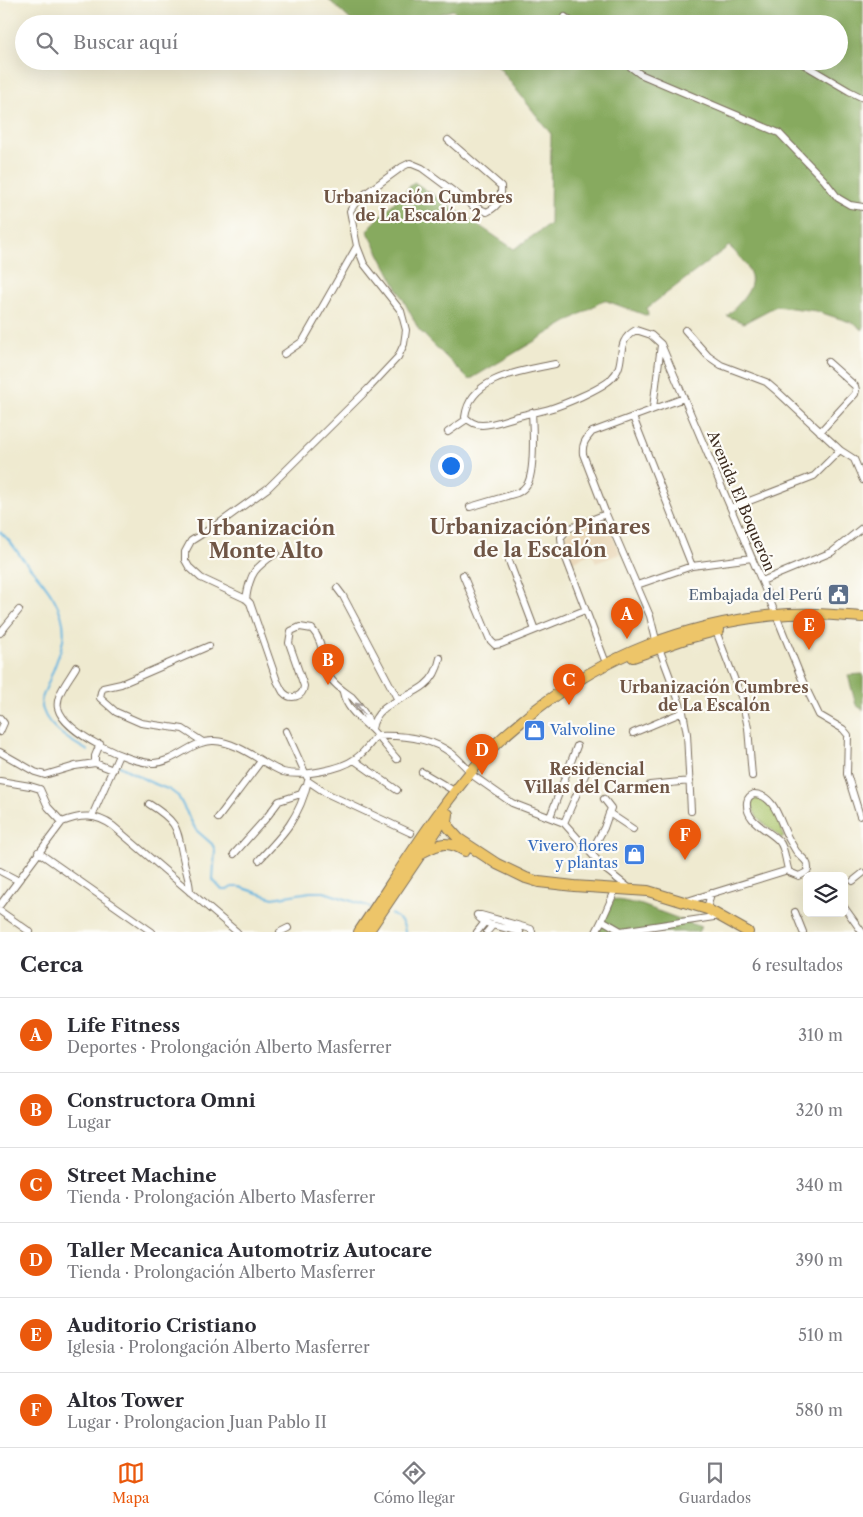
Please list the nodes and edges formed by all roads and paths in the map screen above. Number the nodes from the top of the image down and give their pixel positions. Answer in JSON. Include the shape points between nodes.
{"nodes":[{"id":1,"x":635,"y":70,"type":"edge"},
{"id":2,"x":813,"y":70,"type":"edge"},
{"id":3,"x":863,"y":98,"type":"edge"},
{"id":4,"x":448,"y":140,"type":"dead end"},
{"id":5,"x":863,"y":207,"type":"edge"},
{"id":6,"x":357,"y":246,"type":"junction"},
{"id":7,"x":685,"y":330,"type":"dead end"},
{"id":8,"x":661,"y":344,"type":"junction"},
{"id":9,"x":284,"y":354,"type":"dead end"},
{"id":10,"x":828,"y":362,"type":"dead end"},
{"id":11,"x":555,"y":364,"type":"dead end"},
{"id":12,"x":684,"y":398,"type":"junction"},
{"id":13,"x":653,"y":408,"type":"junction"},
{"id":14,"x":532,"y":412,"type":"junction"},
{"id":15,"x":633,"y":417,"type":"junction"},
{"id":16,"x":467,"y":419,"type":"junction"},
{"id":17,"x":448,"y":432,"type":"dead end"},
{"id":18,"x":820,"y":432,"type":"junction"},
{"id":19,"x":840,"y":450,"type":"junction"},
{"id":20,"x":863,"y":480,"type":"edge"},
{"id":21,"x":470,"y":507,"type":"dead end"},
{"id":22,"x":731,"y":508,"type":"junction"},
{"id":23,"x":606,"y":514,"type":"junction"},
{"id":24,"x":862,"y":531,"type":"edge"},
{"id":25,"x":276,"y":553,"type":"dead end"},
{"id":26,"x":752,"y":558,"type":"junction"},
{"id":27,"x":509,"y":561,"type":"dead end"},
{"id":28,"x":692,"y":566,"type":"junction"},
{"id":29,"x":464,"y":576,"type":"dead end"},
{"id":30,"x":762,"y":581,"type":"junction"},
{"id":31,"x":637,"y":585,"type":"junction"},
{"id":32,"x":337,"y":588,"type":"dead end"},
{"id":33,"x":246,"y":599,"type":"junction"},
{"id":34,"x":18,"y":610,"type":"dead end"},
{"id":35,"x":585,"y":610,"type":"junction"},
{"id":36,"x":777,"y":617,"type":"junction"},
{"id":37,"x":863,"y":617,"type":"edge"},
{"id":38,"x":863,"y":623,"type":"edge"},
{"id":39,"x":535,"y":630,"type":"junction"},
{"id":40,"x":716,"y":631,"type":"junction"},
{"id":41,"x":0,"y":633,"type":"edge"},
{"id":42,"x":657,"y":644,"type":"junction"},
{"id":43,"x":209,"y":646,"type":"dead end"},
{"id":44,"x":440,"y":658,"type":"dead end"},
{"id":45,"x":606,"y":663,"type":"junction"},
{"id":46,"x":76,"y":667,"type":"dead end"},
{"id":47,"x":398,"y":700,"type":"junction"},
{"id":48,"x":683,"y":712,"type":"junction"},
{"id":49,"x":0,"y":718,"type":"edge"},
{"id":50,"x":286,"y":731,"type":"dead end"},
{"id":51,"x":0,"y":732,"type":"edge"},
{"id":52,"x":374,"y":733,"type":"junction"},
{"id":53,"x":633,"y":733,"type":"dead end"},
{"id":54,"x":203,"y":742,"type":"junction"},
{"id":55,"x":100,"y":744,"type":"junction"},
{"id":56,"x":577,"y":746,"type":"dead end"},
{"id":57,"x":0,"y":752,"type":"edge"},
{"id":58,"x":119,"y":755,"type":"junction"},
{"id":59,"x":396,"y":759,"type":"dead end"},
{"id":60,"x":354,"y":760,"type":"junction"},
{"id":61,"x":261,"y":761,"type":"junction"},
{"id":62,"x":95,"y":762,"type":"junction"},
{"id":63,"x":609,"y":769,"type":"dead end"},
{"id":64,"x":113,"y":770,"type":"junction"},
{"id":65,"x":422,"y":772,"type":"dead end"},
{"id":66,"x":473,"y":775,"type":"junction"},
{"id":67,"x":752,"y":776,"type":"dead end"},
{"id":68,"x":307,"y":778,"type":"junction"},
{"id":69,"x":0,"y":781,"type":"edge"},
{"id":70,"x":690,"y":781,"type":"junction"},
{"id":71,"x":650,"y":785,"type":"dead end"},
{"id":72,"x":397,"y":790,"type":"dead end"},
{"id":73,"x":456,"y":792,"type":"junction"},
{"id":74,"x":604,"y":799,"type":"dead end"},
{"id":75,"x":149,"y":804,"type":"dead end"},
{"id":76,"x":691,"y":810,"type":"dead end"},
{"id":77,"x":449,"y":813,"type":"junction"},
{"id":78,"x":609,"y":813,"type":"junction"},
{"id":79,"x":92,"y":816,"type":"junction"},
{"id":80,"x":860,"y":816,"type":"dead end"},
{"id":81,"x":550,"y":817,"type":"junction"},
{"id":82,"x":218,"y":818,"type":"dead end"},
{"id":83,"x":62,"y":822,"type":"junction"},
{"id":84,"x":564,"y":823,"type":"junction"},
{"id":85,"x":633,"y":829,"type":"dead end"},
{"id":86,"x":411,"y":833,"type":"dead end"},
{"id":87,"x":788,"y":838,"type":"junction"},
{"id":88,"x":779,"y":842,"type":"junction"},
{"id":89,"x":38,"y":852,"type":"junction"},
{"id":90,"x":422,"y":852,"type":"junction"},
{"id":91,"x":591,"y":852,"type":"junction"},
{"id":92,"x":234,"y":854,"type":"dead end"},
{"id":93,"x":259,"y":860,"type":"dead end"},
{"id":94,"x":788,"y":870,"type":"junction"},
{"id":95,"x":0,"y":871,"type":"edge"},
{"id":96,"x":863,"y":873,"type":"edge"},
{"id":97,"x":17,"y":880,"type":"junction"},
{"id":98,"x":853,"y":881,"type":"dead end"},
{"id":99,"x":630,"y":889,"type":"junction"},
{"id":100,"x":190,"y":892,"type":"junction"},
{"id":101,"x":614,"y":893,"type":"junction"},
{"id":102,"x":711,"y":893,"type":"junction"},
{"id":103,"x":684,"y":902,"type":"junction"},
{"id":104,"x":0,"y":906,"type":"edge"},
{"id":105,"x":0,"y":911,"type":"edge"},
{"id":106,"x":795,"y":912,"type":"dead end"},
{"id":107,"x":710,"y":913,"type":"junction"},
{"id":108,"x":848,"y":913,"type":"edge"},
{"id":109,"x":602,"y":920,"type":"junction"},
{"id":110,"x":485,"y":922,"type":"junction"},
{"id":111,"x":493,"y":925,"type":"junction"},
{"id":112,"x":288,"y":928,"type":"dead end"},
{"id":113,"x":30,"y":932,"type":"edge"},
{"id":114,"x":152,"y":932,"type":"edge"},
{"id":115,"x":237,"y":932,"type":"edge"},
{"id":116,"x":280,"y":932,"type":"edge"},
{"id":117,"x":359,"y":932,"type":"edge"},
{"id":118,"x":368,"y":932,"type":"edge"},
{"id":119,"x":477,"y":932,"type":"edge"},
{"id":120,"x":487,"y":932,"type":"edge"},
{"id":121,"x":520,"y":932,"type":"edge"},
{"id":122,"x":532,"y":932,"type":"edge"},
{"id":123,"x":596,"y":932,"type":"edge"},
{"id":124,"x":736,"y":932,"type":"edge"},
{"id":125,"x":748,"y":932,"type":"edge"},
{"id":126,"x":803,"y":932,"type":"edge"},
{"id":127,"x":862,"y":932,"type":"edge"}],
"edges":[{"from":1,"to":5,"type":"street","via":[[780,133],[838,198],[850,205]]},
{"from":2,"to":3,"type":"street"},
{"from":4,"to":6,"type":"street","via":[[501,186],[502,197],[496,207],[487,212],[422,168],[410,164],[402,166],[358,199],[350,211]]},
{"from":6,"to":9,"type":"street","via":[[303,341]]},
{"from":6,"to":33,"type":"street","via":[[364,264],[401,311],[406,330],[404,344],[398,358],[268,488],[191,541],[185,552],[189,567],[201,578]]},
{"from":7,"to":18,"type":"street","via":[[708,356],[721,365],[766,382]]},
{"from":8,"to":12,"type":"street","name":"Avenida El Boquerón"},
{"from":8,"to":13,"type":"street"},
{"from":8,"to":14,"type":"street","via":[[652,335],[636,330],[622,343],[618,370],[604,385],[550,409]]},
{"from":10,"to":18,"type":"street","via":[[856,390]]},
{"from":11,"to":16,"type":"street","via":[[492,382],[471,399],[466,408]]},
{"from":12,"to":13,"type":"street"},
{"from":12,"to":22,"type":"street","name":"Avenida El Boquerón"},
{"from":13,"to":15,"type":"street"},
{"from":14,"to":16,"type":"street","via":[[480,425]]},
{"from":14,"to":21,"type":"street","via":[[528,483],[517,493]]},
{"from":15,"to":23,"type":"street","via":[[592,432],[582,446]]},
{"from":15,"to":28,"type":"street"},
{"from":16,"to":17,"type":"street"},
{"from":18,"to":19,"type":"street"},
{"from":19,"to":20,"type":"street","via":[[854,459]]},
{"from":19,"to":22,"type":"street","via":[[814,476]]},
{"from":22,"to":26,"type":"street","name":"Avenida El Boquerón"},
{"from":23,"to":31,"type":"street"},
{"from":23,"to":35,"type":"street","via":[[568,529],[561,537]]},
{"from":24,"to":30,"type":"street","via":[[832,552]]},
{"from":25,"to":33,"type":"street","via":[[257,566]]},
{"from":26,"to":28,"type":"street"},
{"from":26,"to":30,"type":"street","name":"Avenida El Boquerón"},
{"from":27,"to":39,"type":"street"},
{"from":28,"to":31,"type":"street"},
{"from":29,"to":39,"type":"street","via":[[490,640],[495,645]]},
{"from":30,"to":36,"type":"street","name":"Avenida El Boquerón"},
{"from":31,"to":42,"type":"street"},
{"from":32,"to":47,"type":"street"},
{"from":33,"to":52,"type":"street","via":[[253,609],[283,692],[297,697],[304,690],[289,643],[295,628],[312,629],[320,640],[328,673],[342,692],[352,697]]},
{"from":34,"to":41,"type":"street"},
{"from":35,"to":39,"type":"street"},
{"from":35,"to":45,"type":"street"},
{"from":36,"to":37,"type":"main road","via":[[795,614]]},
{"from":36,"to":38,"type":"main road"},
{"from":36,"to":40,"type":"main road"},
{"from":36,"to":42,"type":"main road","via":[[697,628]]},
{"from":36,"to":80,"type":"street","name":"Avenida El Boquerón","via":[[819,715],[848,735],[847,774]]},
{"from":40,"to":42,"type":"main road"},
{"from":40,"to":67,"type":"street","via":[[742,699]]},
{"from":42,"to":45,"type":"main road"},
{"from":42,"to":48,"type":"street"},
{"from":42,"to":66,"type":"main road","via":[[608,668],[563,696]]},
{"from":43,"to":54,"type":"street","via":[[121,684],[103,688],[100,692],[100,698],[116,712],[141,723],[183,729]]},
{"from":44,"to":47,"type":"street","via":[[437,670],[426,685]]},
{"from":45,"to":66,"type":"main road","via":[[556,693],[522,720],[493,747]]},
{"from":46,"to":55,"type":"street","via":[[58,700],[58,708],[70,726]]},
{"from":47,"to":52,"type":"street","via":[[379,712],[374,721]]},
{"from":48,"to":53,"type":"street"},
{"from":48,"to":70,"type":"street"},
{"from":49,"to":51,"type":"street","via":[[4,723]]},
{"from":50,"to":68,"type":"street"},
{"from":52,"to":59,"type":"street"},
{"from":52,"to":60,"type":"street","via":[[363,753]]},
{"from":52,"to":66,"type":"street","via":[[431,743],[451,753]]},
{"from":54,"to":58,"type":"street","via":[[172,759],[154,763]]},
{"from":54,"to":61,"type":"street","via":[[232,744]]},
{"from":55,"to":58,"type":"street"},
{"from":55,"to":62,"type":"street"},
{"from":56,"to":81,"type":"street"},
{"from":57,"to":62,"type":"street","via":[[46,775]]},
{"from":58,"to":64,"type":"street"},
{"from":60,"to":68,"type":"street"},
{"from":60,"to":72,"type":"street"},
{"from":61,"to":68,"type":"street","via":[[283,772]]},
{"from":61,"to":82,"type":"street"},
{"from":62,"to":64,"type":"street"},
{"from":63,"to":84,"type":"street","via":[[594,764],[589,766]]},
{"from":64,"to":79,"type":"street"},
{"from":65,"to":73,"type":"street"},
{"from":66,"to":73,"type":"main road"},
{"from":66,"to":77,"type":"main road"},
{"from":66,"to":81,"type":"street","via":[[512,802]]},
{"from":68,"to":86,"type":"street","via":[[326,793]]},
{"from":68,"to":92,"type":"street","via":[[301,794],[279,801]]},
{"from":68,"to":93,"type":"street","via":[[304,799],[294,820]]},
{"from":69,"to":83,"type":"street","via":[[40,789],[48,807]]},
{"from":70,"to":71,"type":"street"},
{"from":70,"to":76,"type":"street"},
{"from":73,"to":117,"type":"main road"},
{"from":74,"to":78,"type":"street","via":[[611,808]]},
{"from":75,"to":100,"type":"street","via":[[174,823]]},
{"from":77,"to":90,"type":"main road"},
{"from":77,"to":99,"type":"main road","via":[[449,828],[459,839],[526,878],[574,886]]},
{"from":78,"to":85,"type":"street"},
{"from":78,"to":91,"type":"street"},
{"from":79,"to":83,"type":"street"},
{"from":79,"to":100,"type":"street","via":[[113,826]]},
{"from":81,"to":84,"type":"street"},
{"from":83,"to":89,"type":"street"},
{"from":84,"to":91,"type":"street"},
{"from":87,"to":88,"type":"street"},
{"from":87,"to":88,"type":"street","via":[[779,814],[767,799],[761,794],[750,796],[747,807],[753,820]]},
{"from":87,"to":94,"type":"street","via":[[808,866],[799,876]]},
{"from":88,"to":94,"type":"street"},
{"from":89,"to":97,"type":"street"},
{"from":89,"to":114,"type":"street"},
{"from":90,"to":101,"type":"main road","via":[[438,844],[453,844],[493,870],[530,886]]},
{"from":90,"to":118,"type":"main road"},
{"from":91,"to":99,"type":"street","via":[[613,877]]},
{"from":94,"to":102,"type":"street"},
{"from":95,"to":97,"type":"street"},
{"from":96,"to":98,"type":"street"},
{"from":97,"to":104,"type":"street"},
{"from":99,"to":103,"type":"main road"},
{"from":100,"to":115,"type":"street"},
{"from":101,"to":107,"type":"main road","via":[[648,897]]},
{"from":101,"to":109,"type":"street"},
{"from":102,"to":103,"type":"street"},
{"from":102,"to":107,"type":"street"},
{"from":103,"to":107,"type":"main road"},
{"from":105,"to":113,"type":"street"},
{"from":106,"to":126,"type":"street"},
{"from":107,"to":109,"type":"street","via":[[621,930]]},
{"from":107,"to":124,"type":"main road"},
{"from":107,"to":125,"type":"main road"},
{"from":108,"to":127,"type":"street"},
{"from":109,"to":123,"type":"street"},
{"from":110,"to":111,"type":"street"},
{"from":110,"to":119,"type":"street"},
{"from":110,"to":122,"type":"street","via":[[476,915],[531,929]]},
{"from":111,"to":120,"type":"street"},
{"from":111,"to":121,"type":"street"},
{"from":112,"to":116,"type":"street"}]}
